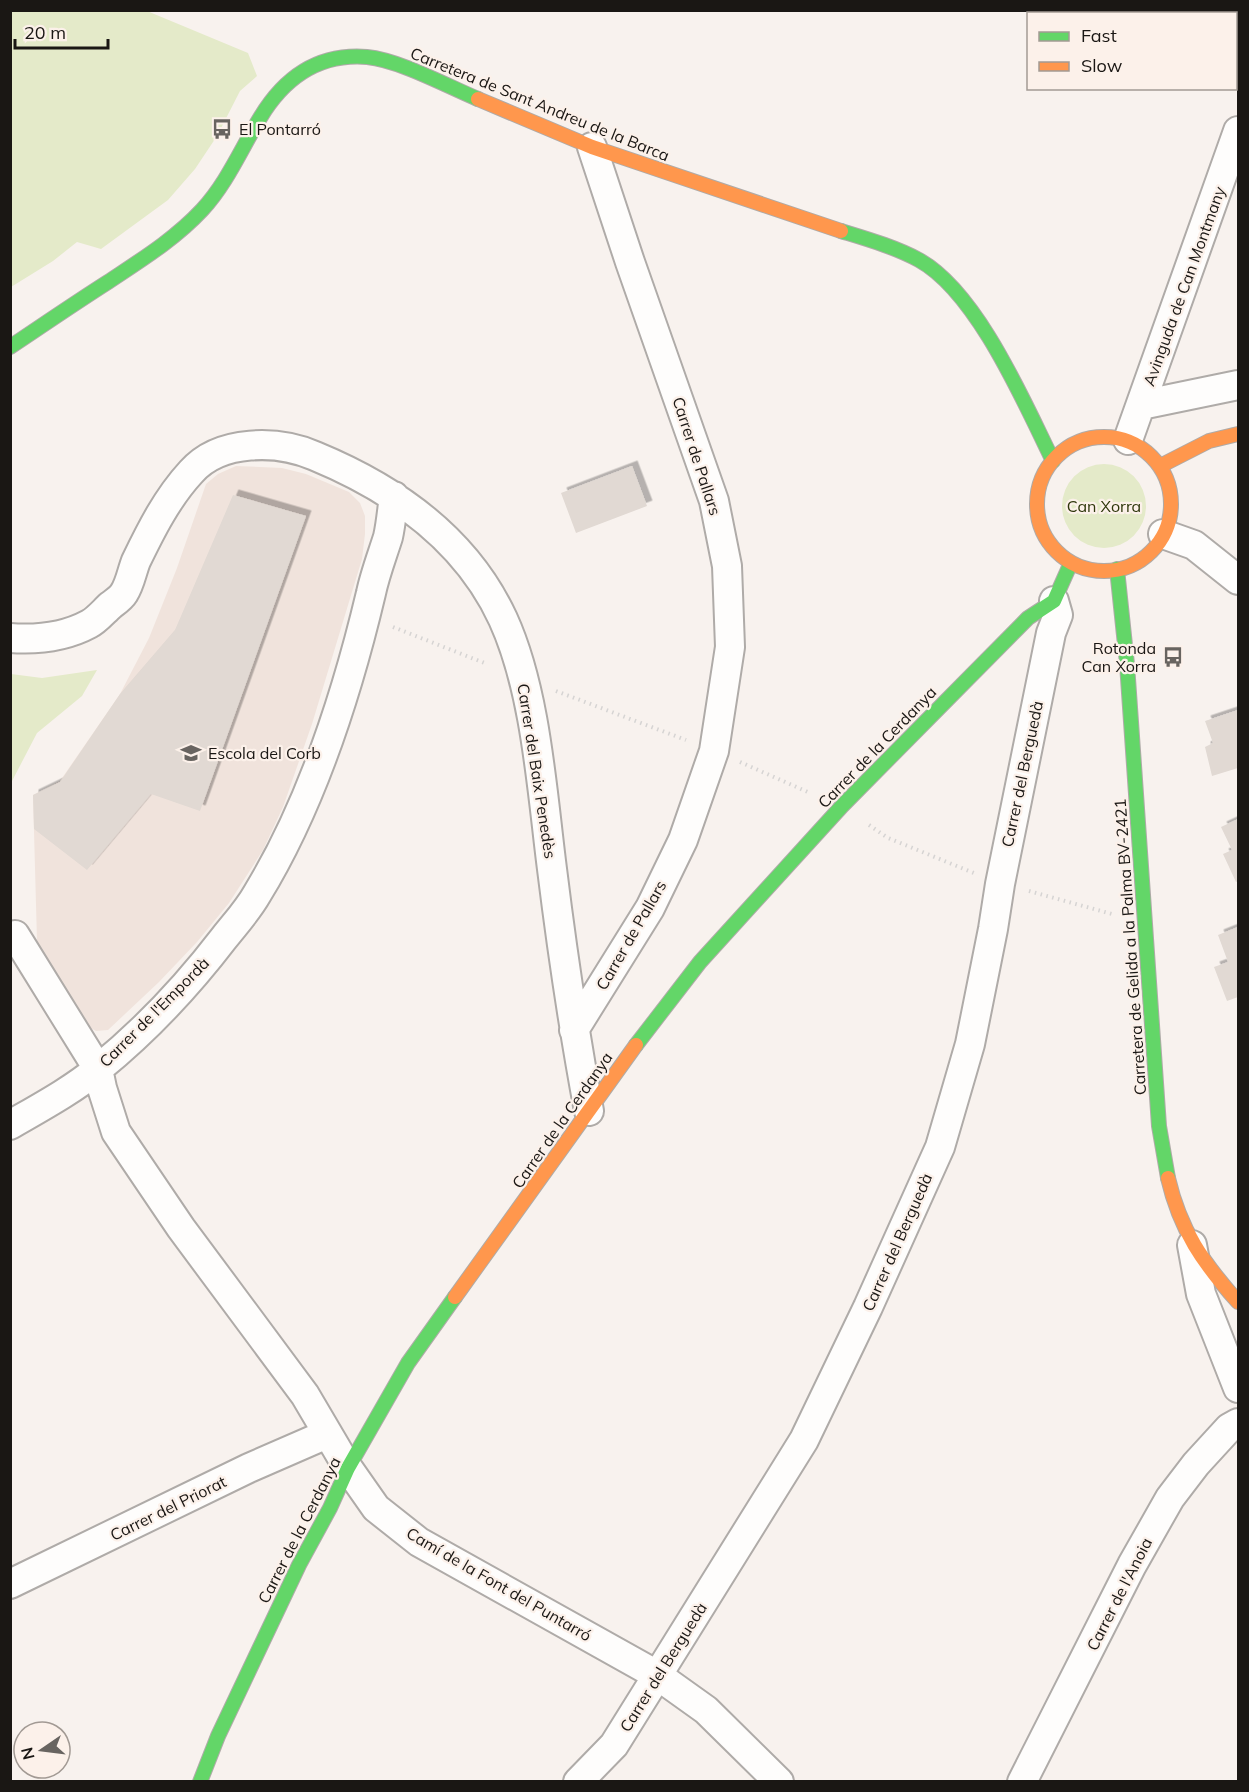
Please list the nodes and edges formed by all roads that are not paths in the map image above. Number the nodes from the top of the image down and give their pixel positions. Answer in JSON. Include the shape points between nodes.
{"nodes":[{"id":1,"x":1239,"y":131,"type":"edge"},
{"id":2,"x":592,"y":147,"type":"junction"},
{"id":3,"x":10,"y":347,"type":"edge"},
{"id":4,"x":1239,"y":385,"type":"edge"},
{"id":5,"x":1141,"y":405,"type":"junction"},
{"id":6,"x":1239,"y":434,"type":"edge"},
{"id":7,"x":1128,"y":440,"type":"junction"},
{"id":8,"x":1053,"y":461,"type":"junction"},
{"id":9,"x":1162,"y":465,"type":"junction"},
{"id":10,"x":394,"y":496,"type":"junction"},
{"id":11,"x":1163,"y":534,"type":"junction"},
{"id":12,"x":1070,"y":565,"type":"junction"},
{"id":13,"x":1117,"y":569,"type":"junction"},
{"id":14,"x":1239,"y":580,"type":"edge"},
{"id":15,"x":1054,"y":601,"type":"junction"},
{"id":16,"x":1028,"y":618,"type":"junction"},
{"id":17,"x":1052,"y":633,"type":"junction"},
{"id":18,"x":10,"y":638,"type":"edge"},
{"id":19,"x":15,"y":935,"type":"dead end"},
{"id":20,"x":574,"y":1030,"type":"junction"},
{"id":21,"x":98,"y":1069,"type":"junction"},
{"id":22,"x":590,"y":1111,"type":"junction"},
{"id":23,"x":10,"y":1125,"type":"edge"},
{"id":24,"x":1191,"y":1243,"type":"junction"},
{"id":25,"x":1239,"y":1302,"type":"edge"},
{"id":26,"x":1239,"y":1388,"type":"edge"},
{"id":27,"x":1239,"y":1423,"type":"edge"},
{"id":28,"x":327,"y":1434,"type":"junction"},
{"id":29,"x":348,"y":1468,"type":"junction"},
{"id":30,"x":10,"y":1584,"type":"edge"},
{"id":31,"x":657,"y":1675,"type":"junction"},
{"id":32,"x":200,"y":1782,"type":"edge"},
{"id":33,"x":578,"y":1782,"type":"edge"},
{"id":34,"x":779,"y":1782,"type":"edge"},
{"id":35,"x":1022,"y":1782,"type":"edge"}],
"edges":[{"from":1,"to":5,"type":"street","name":"Avinguda de Can Montmany"},
{"from":2,"to":3,"type":"street","name":"Carretera de Sant Andreu de la Barca","via":[[393,63],[368,57],[322,64],[303,71],[275,94],[227,178],[179,232]]},
{"from":2,"to":8,"type":"street","name":"Carretera de Sant Andreu de la Barca","via":[[919,260],[956,292],[986,333]]},
{"from":2,"to":20,"type":"street","name":"Carrer de Pallars","via":[[714,501],[727,566],[730,647],[714,751],[683,840],[650,908]]},
{"from":4,"to":5,"type":"street"},
{"from":5,"to":7,"type":"street","name":"Avinguda de Can Montmany"},
{"from":6,"to":9,"type":"street","via":[[1209,441]]},
{"from":7,"to":8,"type":"street","via":[[1086,441],[1067,449]]},
{"from":7,"to":9,"type":"street","via":[[1147,449]]},
{"from":8,"to":12,"type":"street","via":[[1043,475],[1038,495],[1039,518],[1044,536],[1056,554]]},
{"from":9,"to":11,"type":"street","via":[[1173,499],[1171,517]]},
{"from":10,"to":18,"type":"street","name":"Carrer del Baix Penedès","via":[[308,453],[255,444],[223,450],[193,469],[182,483],[158,519],[124,593],[91,623],[53,637]]},
{"from":10,"to":20,"type":"street","name":"Carrer del Baix Penedès","via":[[441,532],[466,559],[504,620],[519,660],[545,807]]},
{"from":10,"to":21,"type":"street","name":"Carrer de l'Empordà","via":[[388,534],[352,666],[316,771],[285,843],[256,896],[200,970]]},
{"from":11,"to":13,"type":"street","via":[[1152,550]]},
{"from":11,"to":14,"type":"street","via":[[1194,545]]},
{"from":12,"to":13,"type":"street","via":[[1092,571]]},
{"from":12,"to":15,"type":"street"},
{"from":13,"to":24,"type":"street","name":"Carretera de Gelida a la Palma BV-2421","via":[[1159,1126],[1178,1214]]},
{"from":15,"to":16,"type":"street","name":"Carrer de la Cerdanya"},
{"from":15,"to":17,"type":"street","name":"Carrer del Berguedà","via":[[1058,615]]},
{"from":16,"to":17,"type":"street"},
{"from":16,"to":22,"type":"street","name":"Carrer de la Cerdanya","via":[[842,806],[700,962]]},
{"from":17,"to":31,"type":"street","name":"Carrer del Berguedà","via":[[970,1044],[940,1147],[804,1440]]},
{"from":19,"to":21,"type":"street","name":"Camí de la Font del Puntarró"},
{"from":20,"to":22,"type":"street","name":"Carrer del Baix Penedès"},
{"from":21,"to":23,"type":"street","name":"Carrer de l'Empordà"},
{"from":21,"to":28,"type":"street","name":"Camí de la Font del Puntarró","via":[[116,1132],[181,1228],[305,1395]]},
{"from":22,"to":29,"type":"street","name":"Carrer de la Cerdanya","via":[[408,1363]]},
{"from":24,"to":25,"type":"street","name":"Carretera de Gelida a la Palma BV-2421"},
{"from":24,"to":26,"type":"street","via":[[1201,1294]]},
{"from":27,"to":35,"type":"street","name":"Carrer de l'Anoia","via":[[1229,1428],[1170,1497]]},
{"from":28,"to":29,"type":"street","name":"Camí de la Font del Puntarró"},
{"from":28,"to":30,"type":"street","name":"Carrer del Priorat"},
{"from":29,"to":31,"type":"street","name":"Camí de la Font del Puntarró","via":[[376,1508],[419,1542]]},
{"from":29,"to":32,"type":"street","name":"Carrer de la Cerdanya","via":[[241,1687]]},
{"from":31,"to":33,"type":"street","name":"Carrer del Berguedà","via":[[614,1745]]},
{"from":31,"to":34,"type":"street","name":"Camí de la Font del Puntarró","via":[[706,1710]]}]}
